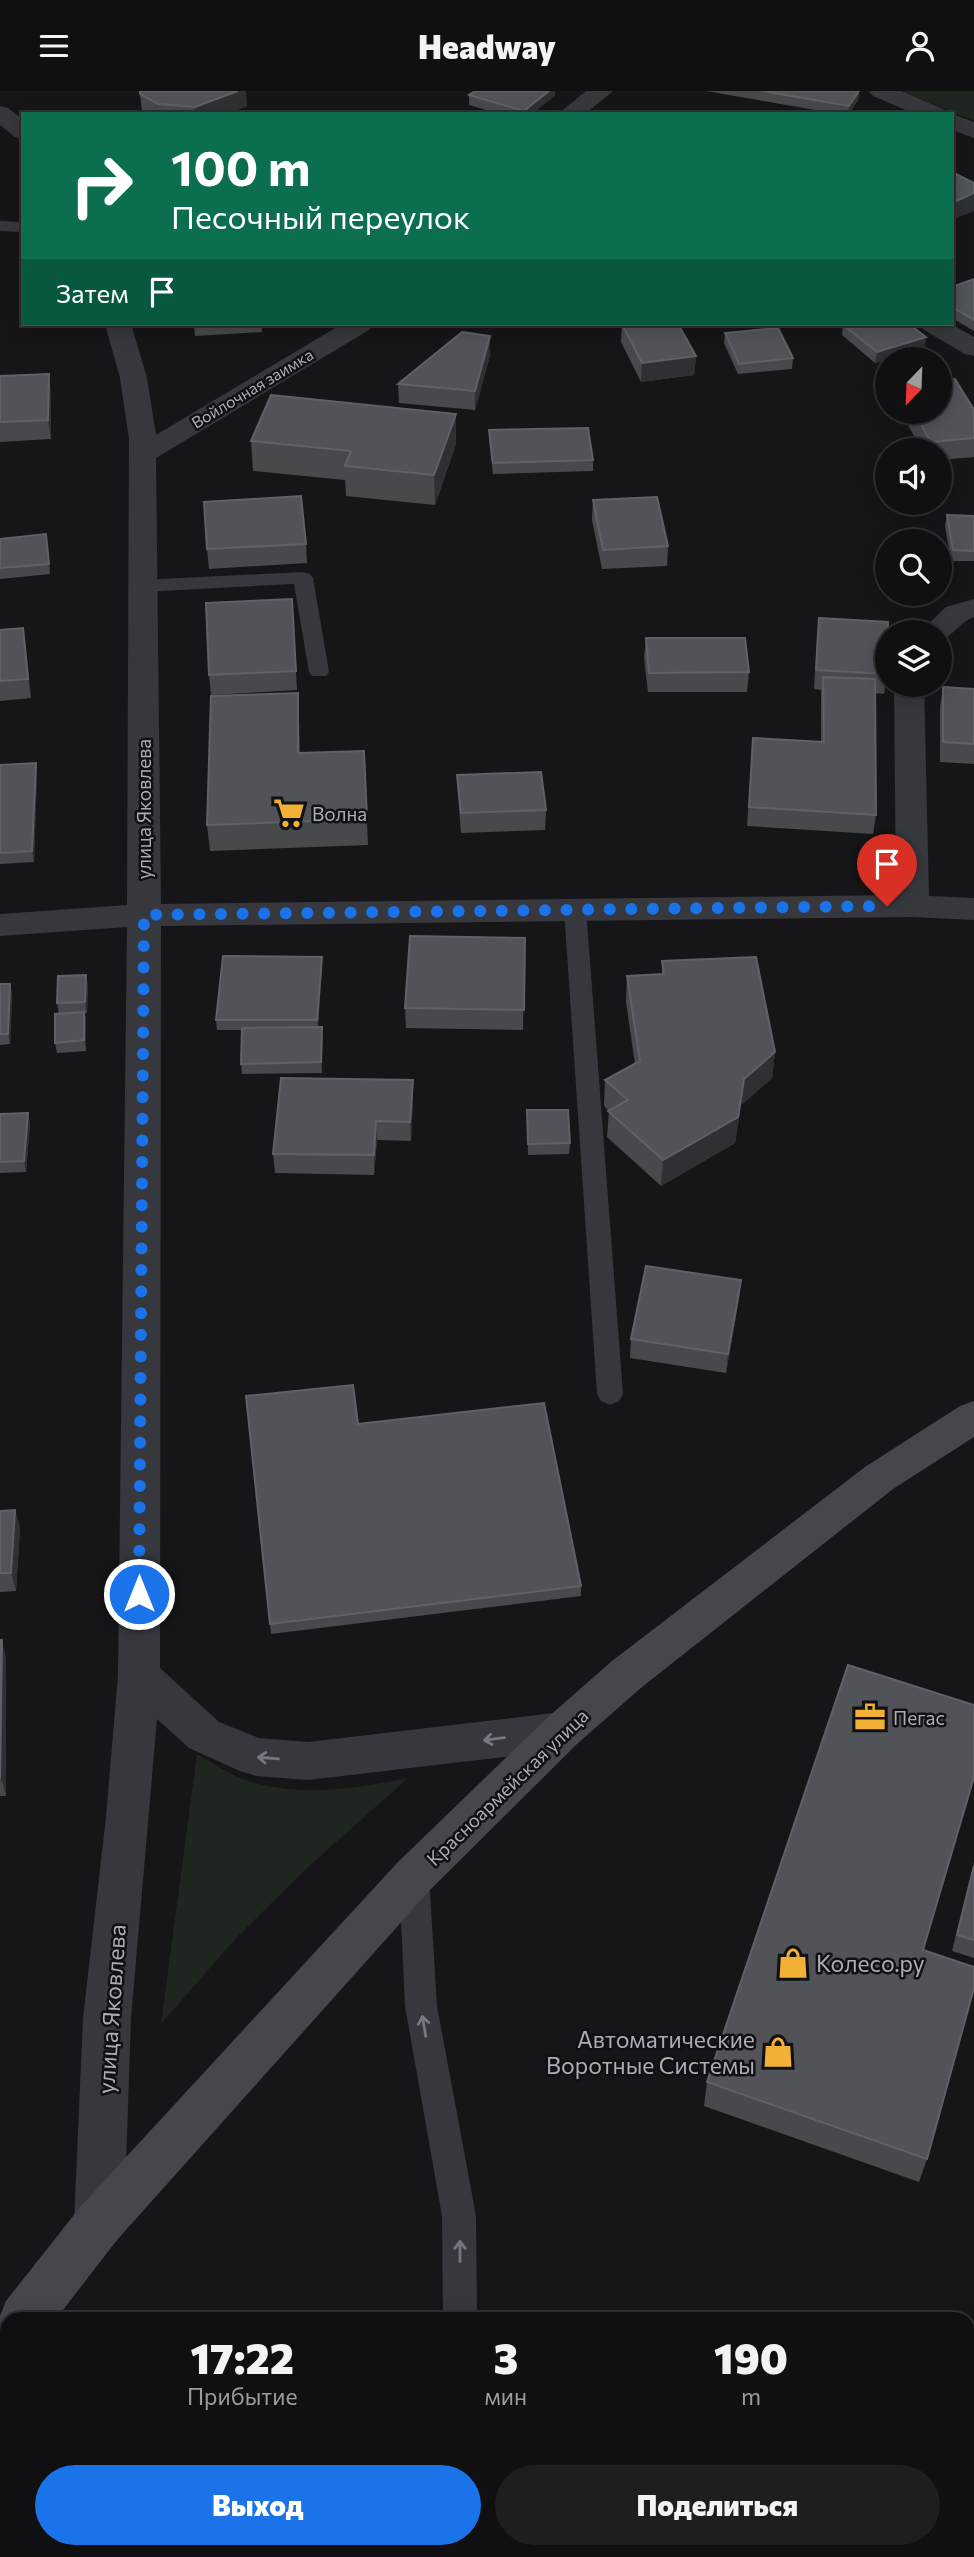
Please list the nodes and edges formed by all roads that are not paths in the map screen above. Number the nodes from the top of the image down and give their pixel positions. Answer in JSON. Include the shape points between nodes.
{"nodes":[{"id":1,"x":601,"y":91,"type":"edge"},
{"id":2,"x":881,"y":91,"type":"edge"},
{"id":3,"x":573,"y":112,"type":"edge"},
{"id":4,"x":929,"y":112,"type":"edge"},
{"id":5,"x":0,"y":113,"type":"edge"},
{"id":6,"x":954,"y":122,"type":"edge"},
{"id":7,"x":21,"y":130,"type":"edge"},
{"id":8,"x":974,"y":131,"type":"edge"},
{"id":9,"x":0,"y":226,"type":"edge"},
{"id":10,"x":21,"y":227,"type":"edge"},
{"id":11,"x":119,"y":326,"type":"edge"},
{"id":12,"x":357,"y":326,"type":"edge"},
{"id":13,"x":936,"y":326,"type":"edge"},
{"id":14,"x":974,"y":348,"type":"edge"},
{"id":15,"x":145,"y":453,"type":"junction"},
{"id":16,"x":141,"y":586,"type":"junction"},
{"id":17,"x":974,"y":608,"type":"edge"},
{"id":18,"x":948,"y":620,"type":"edge"},
{"id":19,"x":319,"y":672,"type":"dead end"},
{"id":20,"x":909,"y":697,"type":"edge"},
{"id":21,"x":913,"y":905,"type":"junction"},
{"id":22,"x":575,"y":909,"type":"junction"},
{"id":23,"x":974,"y":909,"type":"edge"},
{"id":24,"x":144,"y":915,"type":"junction"},
{"id":25,"x":0,"y":925,"type":"edge"},
{"id":26,"x":610,"y":1394,"type":"dead end"},
{"id":27,"x":974,"y":1417,"type":"edge"},
{"id":28,"x":139,"y":1675,"type":"junction"},
{"id":29,"x":562,"y":1731,"type":"junction"},
{"id":30,"x":414,"y":1876,"type":"junction"},
{"id":31,"x":99,"y":2223,"type":"junction"},
{"id":32,"x":29,"y":2312,"type":"edge"},
{"id":33,"x":460,"y":2312,"type":"edge"}],
"edges":[{"from":1,"to":3,"type":"street"},
{"from":2,"to":4,"type":"street"},
{"from":5,"to":7,"type":"street"},
{"from":6,"to":8,"type":"street"},
{"from":9,"to":10,"type":"lane"},
{"from":11,"to":15,"type":"street","name":"улица Яковлева"},
{"from":12,"to":15,"type":"street","name":"Войлочная заимка"},
{"from":13,"to":14,"type":"street"},
{"from":15,"to":16,"type":"street","name":"улица Яковлева"},
{"from":16,"to":19,"type":"lane","via":[[303,577]]},
{"from":16,"to":24,"type":"street","name":"улица Яковлева"},
{"from":17,"to":18,"type":"street"},
{"from":20,"to":21,"type":"street"},
{"from":21,"to":22,"type":"street"},
{"from":21,"to":23,"type":"street"},
{"from":22,"to":24,"type":"street"},
{"from":22,"to":26,"type":"lane"},
{"from":24,"to":25,"type":"street"},
{"from":24,"to":28,"type":"street","name":"улица Яковлева"},
{"from":27,"to":29,"type":"main road","name":"Красноармейская улица","via":[[868,1486],[627,1674]]},
{"from":29,"to":28,"type":"street","one_way":true,"via":[[360,1757],[308,1761],[256,1757],[204,1735]]},
{"from":28,"to":31,"type":"street","name":"улица Яковлева","via":[[107,2018]]},
{"from":29,"to":30,"type":"main road","name":"Красноармейская улица"},
{"from":30,"to":31,"type":"main road","name":"Красноармейская улица"},
{"from":33,"to":30,"type":"lane","one_way":true,"via":[[460,2216],[421,2006]]},
{"from":31,"to":32,"type":"main road"}]}
